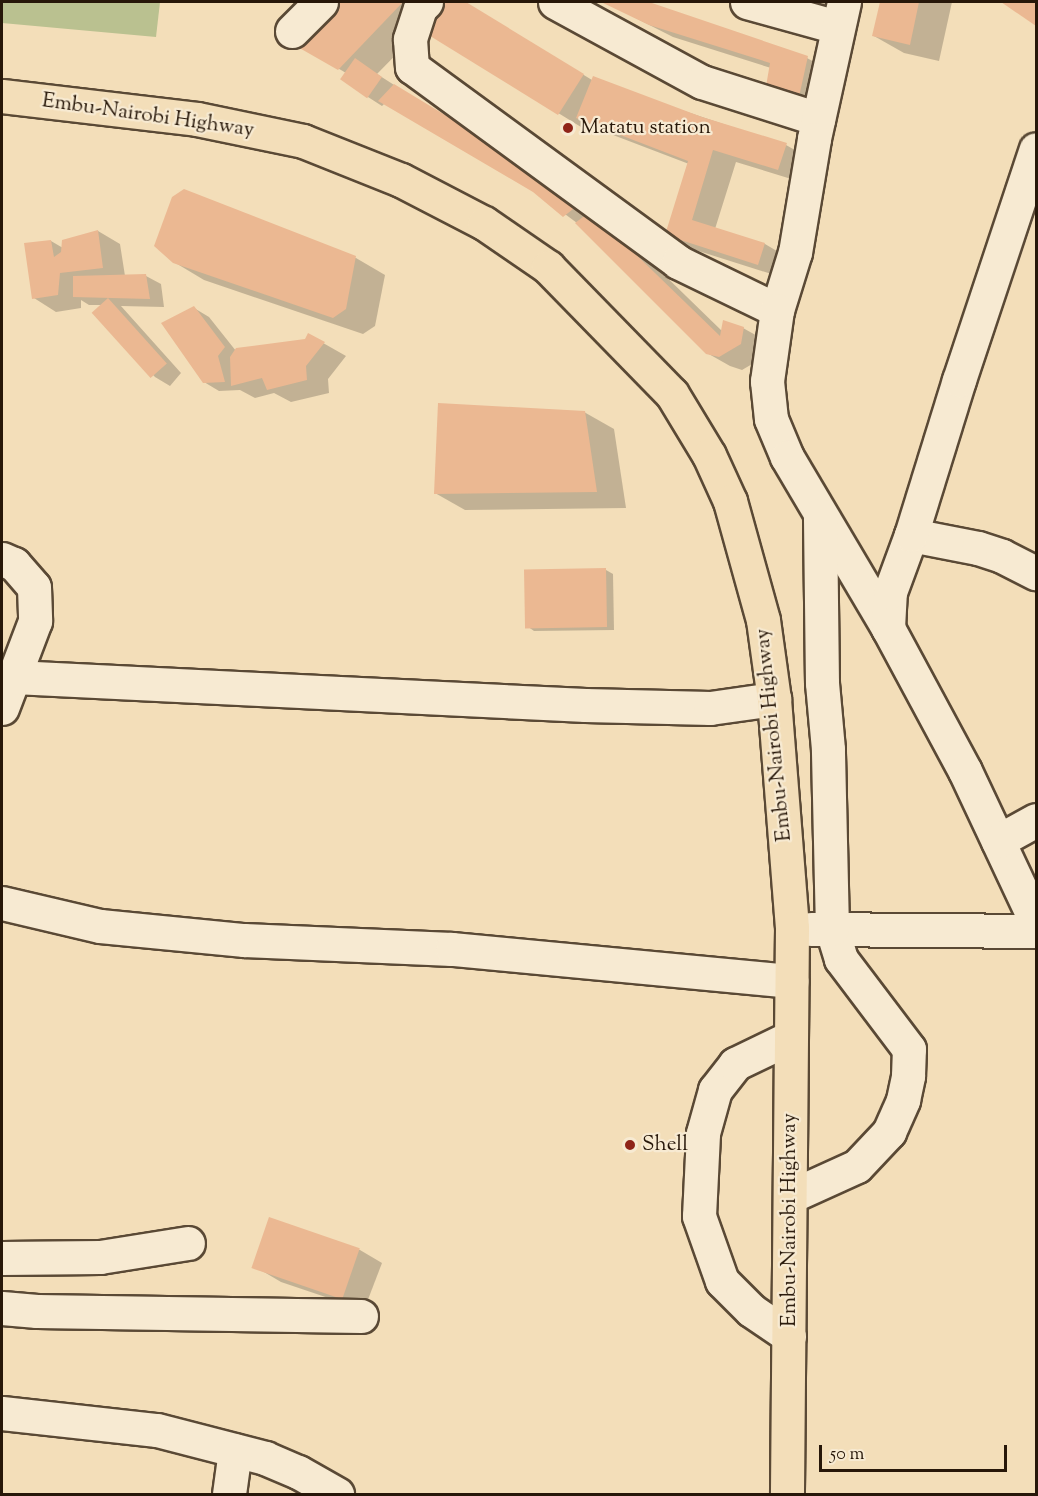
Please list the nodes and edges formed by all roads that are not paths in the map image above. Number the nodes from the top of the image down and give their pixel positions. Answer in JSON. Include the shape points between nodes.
{"nodes":[{"id":1,"x":321,"y":2,"type":"edge"},
{"id":2,"x":426,"y":2,"type":"edge"},
{"id":3,"x":555,"y":2,"type":"edge"},
{"id":4,"x":747,"y":2,"type":"edge"},
{"id":5,"x":840,"y":14,"type":"edge"},
{"id":6,"x":292,"y":31,"type":"dead end"},
{"id":7,"x":2,"y":96,"type":"edge"},
{"id":8,"x":818,"y":118,"type":"junction"},
{"id":9,"x":1036,"y":149,"type":"edge"},
{"id":10,"x":777,"y":310,"type":"junction"},
{"id":11,"x":820,"y":516,"type":"junction"},
{"id":12,"x":911,"y":535,"type":"junction"},
{"id":13,"x":2,"y":559,"type":"edge"},
{"id":14,"x":1036,"y":573,"type":"edge"},
{"id":15,"x":888,"y":628,"type":"junction"},
{"id":16,"x":14,"y":677,"type":"junction"},
{"id":17,"x":774,"y":699,"type":"junction"},
{"id":18,"x":2,"y":708,"type":"edge"},
{"id":19,"x":1036,"y":820,"type":"edge"},
{"id":20,"x":998,"y":841,"type":"junction"},
{"id":21,"x":2,"y":903,"type":"edge"},
{"id":22,"x":1036,"y":922,"type":"edge"},
{"id":23,"x":792,"y":928,"type":"junction"},
{"id":24,"x":832,"y":930,"type":"junction"},
{"id":25,"x":1036,"y":931,"type":"edge"},
{"id":26,"x":791,"y":981,"type":"junction"},
{"id":27,"x":791,"y":1038,"type":"junction"},
{"id":28,"x":791,"y":1196,"type":"junction"},
{"id":29,"x":188,"y":1243,"type":"dead end"},
{"id":30,"x":2,"y":1258,"type":"edge"},
{"id":31,"x":2,"y":1308,"type":"edge"},
{"id":32,"x":361,"y":1316,"type":"dead end"},
{"id":33,"x":789,"y":1336,"type":"junction"},
{"id":34,"x":2,"y":1413,"type":"edge"},
{"id":35,"x":235,"y":1450,"type":"junction"},
{"id":36,"x":229,"y":1494,"type":"edge"},
{"id":37,"x":338,"y":1494,"type":"edge"},
{"id":38,"x":787,"y":1494,"type":"edge"}],
"edges":[{"from":1,"to":6,"type":"street"},
{"from":2,"to":10,"type":"street","via":[[420,8],[410,39],[412,67],[678,262]]},
{"from":3,"to":8,"type":"street","via":[[702,82]]},
{"from":4,"to":5,"type":"street"},
{"from":5,"to":8,"type":"street"},
{"from":7,"to":17,"type":"main road","name":"Embu-Nairobi Highway","via":[[197,119],[303,141],[401,180],[484,224],[548,267],[672,394],[709,455],[730,501],[763,620]]},
{"from":8,"to":10,"type":"street","via":[[795,252]]},
{"from":9,"to":12,"type":"street"},
{"from":10,"to":11,"type":"street","via":[[767,381],[771,419]]},
{"from":11,"to":15,"type":"street"},
{"from":11,"to":24,"type":"street"},
{"from":12,"to":14,"type":"street","via":[[978,548]]},
{"from":12,"to":15,"type":"street","via":[[890,592]]},
{"from":13,"to":16,"type":"street","via":[[14,564],[33,586],[35,621]]},
{"from":15,"to":20,"type":"street"},
{"from":16,"to":17,"type":"street","via":[[585,705],[710,708]]},
{"from":16,"to":18,"type":"street"},
{"from":17,"to":23,"type":"main road","name":"Embu-Nairobi Highway"},
{"from":19,"to":20,"type":"street"},
{"from":20,"to":22,"type":"street"},
{"from":21,"to":26,"type":"street","via":[[100,926],[244,940],[484,951]]},
{"from":23,"to":24,"type":"street"},
{"from":23,"to":26,"type":"main road","name":"Embu-Nairobi Highway"},
{"from":24,"to":25,"type":"street"},
{"from":24,"to":28,"type":"street","via":[[842,959],[909,1049],[908,1076],[889,1132],[857,1166]]},
{"from":26,"to":27,"type":"main road","name":"Embu-Nairobi Highway"},
{"from":27,"to":28,"type":"main road","name":"Embu-Nairobi Highway"},
{"from":27,"to":33,"type":"street","via":[[735,1064],[715,1090],[703,1133],[699,1216],[722,1281],[751,1310]]},
{"from":28,"to":33,"type":"main road","name":"Embu-Nairobi Highway"},
{"from":29,"to":30,"type":"street","via":[[100,1257]]},
{"from":31,"to":32,"type":"street"},
{"from":33,"to":38,"type":"main road","name":"Embu-Nairobi Highway"},
{"from":34,"to":35,"type":"street","via":[[157,1430]]},
{"from":35,"to":36,"type":"street"},
{"from":35,"to":37,"type":"street","via":[[266,1458]]}]}
